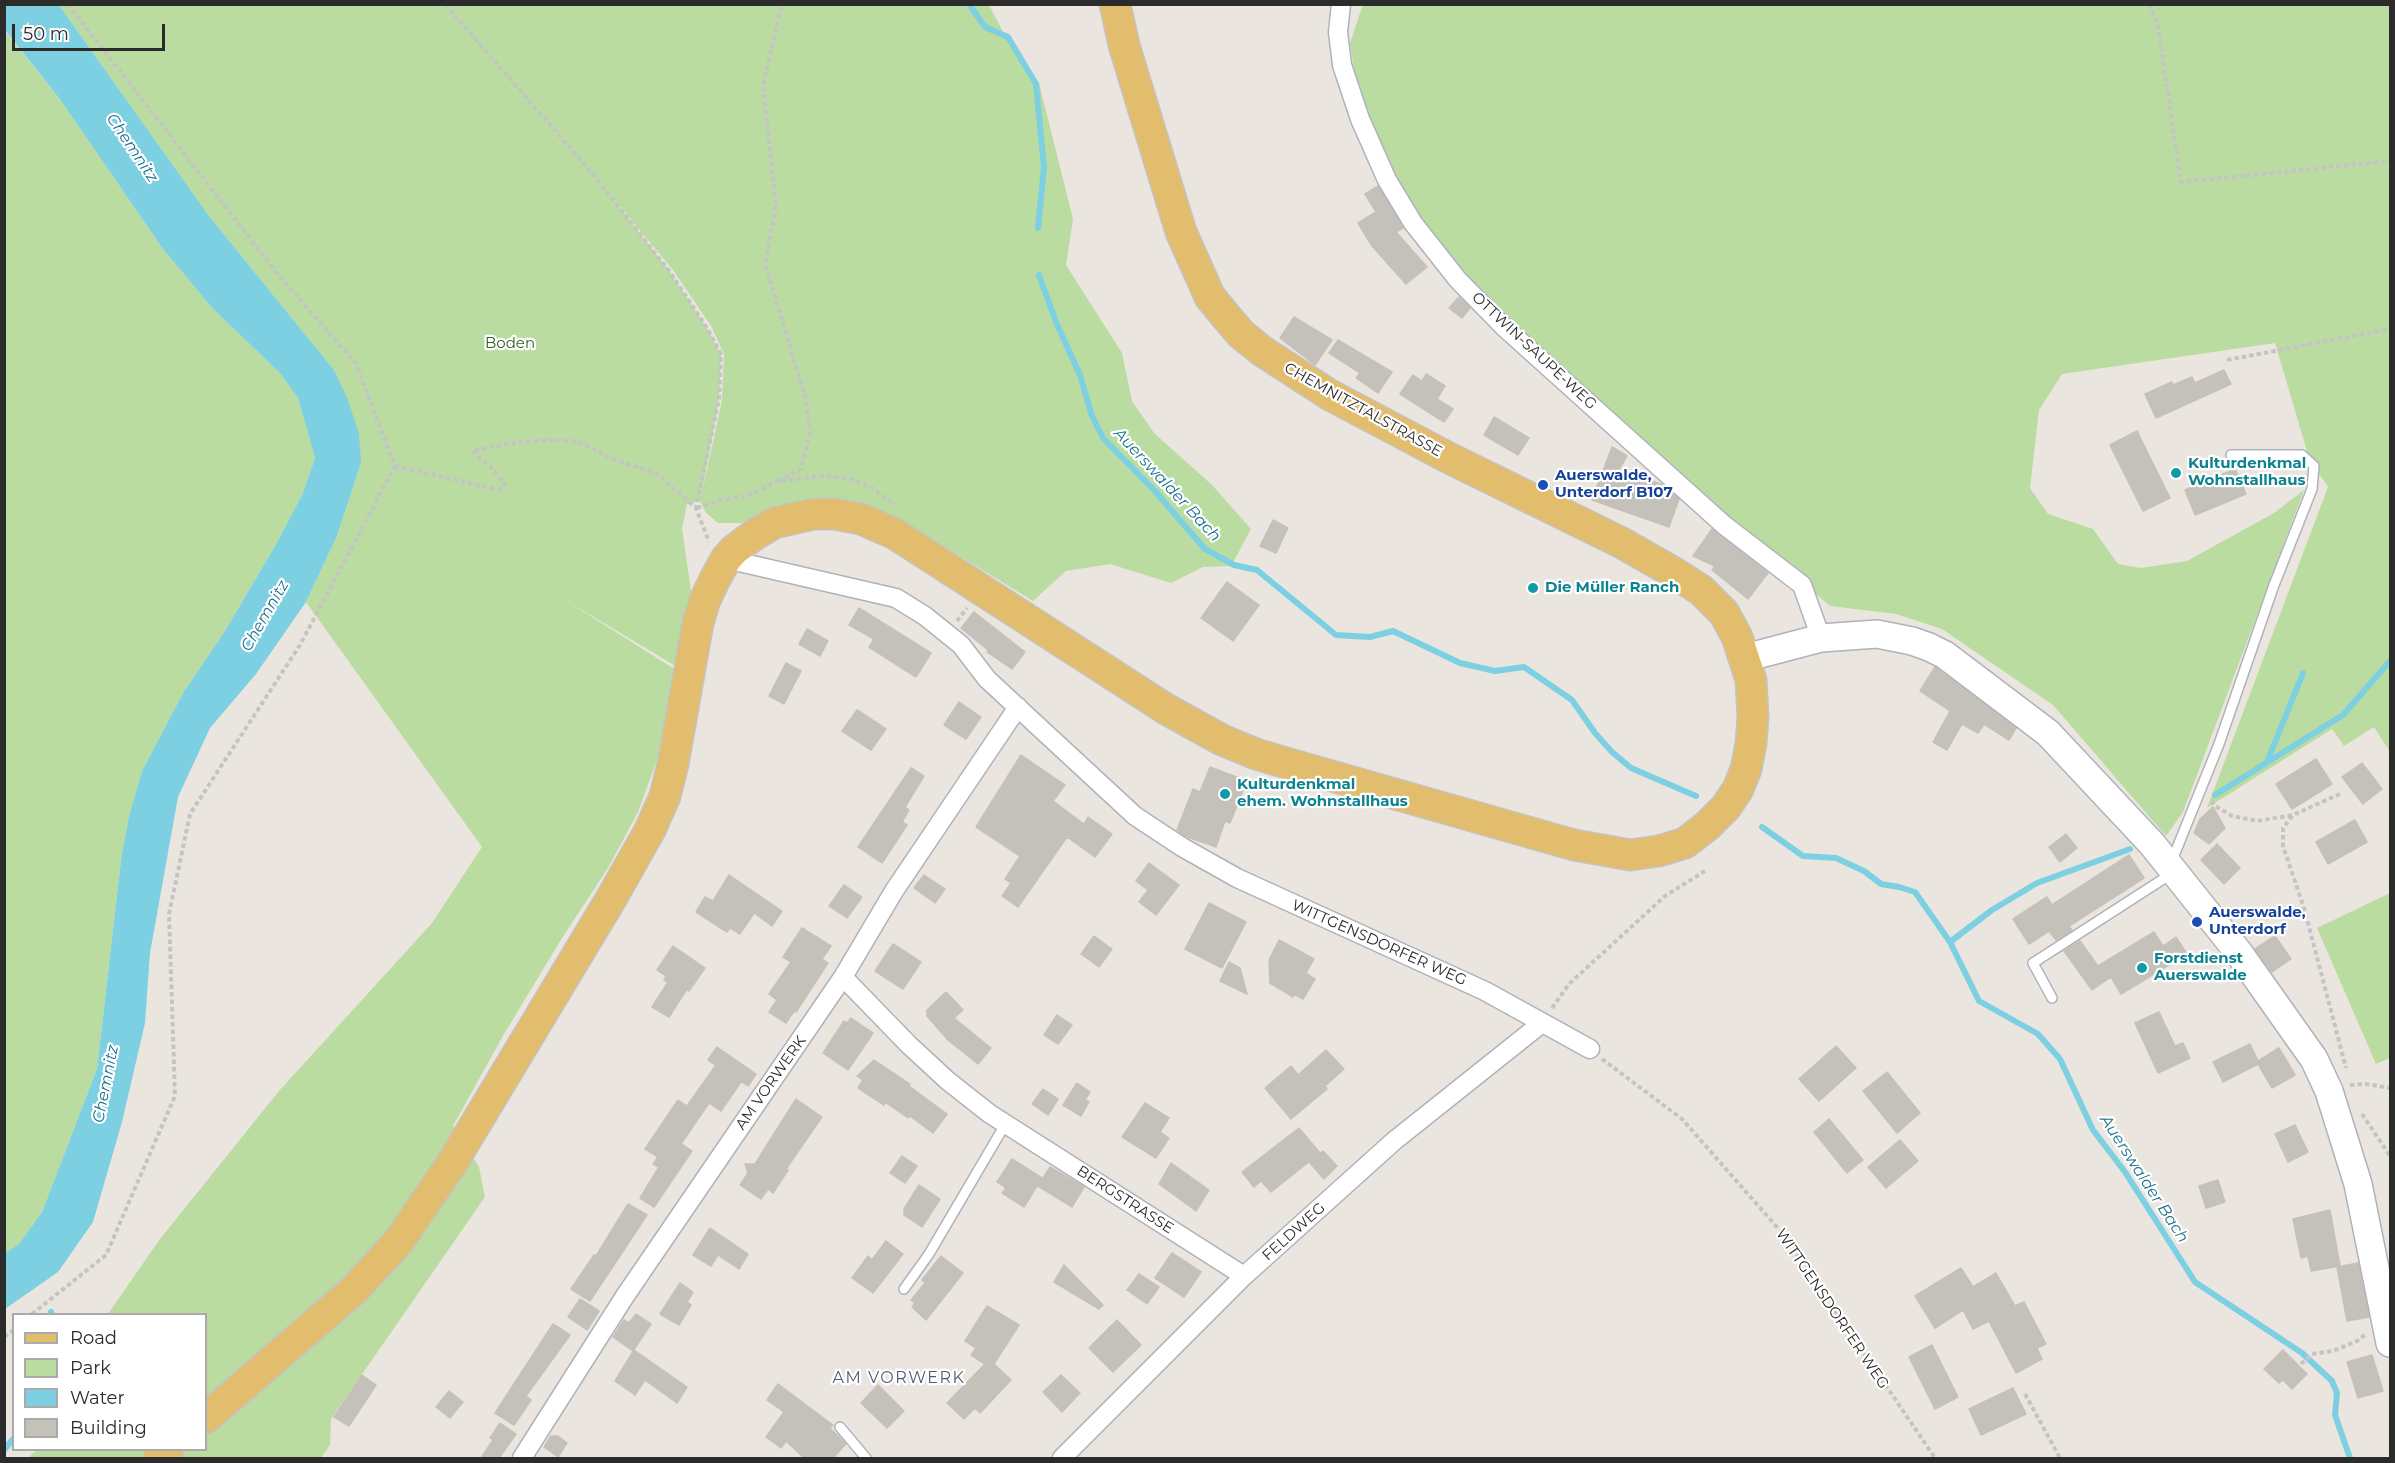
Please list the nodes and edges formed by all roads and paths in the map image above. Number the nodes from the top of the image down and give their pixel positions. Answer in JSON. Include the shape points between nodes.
{"nodes":[{"id":1,"x":68,"y":4,"type":"edge"},
{"id":2,"x":445,"y":4,"type":"edge"},
{"id":3,"x":782,"y":4,"type":"edge"},
{"id":4,"x":1115,"y":4,"type":"edge"},
{"id":5,"x":1341,"y":4,"type":"edge"},
{"id":6,"x":2149,"y":4,"type":"edge"},
{"id":7,"x":2391,"y":160,"type":"edge"},
{"id":8,"x":2391,"y":330,"type":"edge"},
{"id":9,"x":2227,"y":360,"type":"dead end"},
{"id":10,"x":2231,"y":455,"type":"dead end"},
{"id":11,"x":395,"y":466,"type":"junction"},
{"id":12,"x":778,"y":481,"type":"dead end"},
{"id":13,"x":696,"y":508,"type":"junction"},
{"id":14,"x":726,"y":559,"type":"junction"},
{"id":15,"x":971,"y":602,"type":"dead end"},
{"id":16,"x":953,"y":626,"type":"dead end"},
{"id":17,"x":1821,"y":638,"type":"junction"},
{"id":18,"x":1745,"y":658,"type":"junction"},
{"id":19,"x":1018,"y":707,"type":"junction"},
{"id":20,"x":2340,"y":794,"type":"dead end"},
{"id":21,"x":2195,"y":804,"type":"junction"},
{"id":22,"x":2293,"y":815,"type":"junction"},
{"id":23,"x":2172,"y":869,"type":"junction"},
{"id":24,"x":1705,"y":871,"type":"dead end"},
{"id":25,"x":843,"y":977,"type":"junction"},
{"id":26,"x":2052,"y":998,"type":"dead end"},
{"id":27,"x":1542,"y":1023,"type":"junction"},
{"id":28,"x":1590,"y":1049,"type":"joint"},
{"id":29,"x":2348,"y":1075,"type":"dead end"},
{"id":30,"x":2343,"y":1086,"type":"dead end"},
{"id":31,"x":2391,"y":1088,"type":"edge"},
{"id":32,"x":2361,"y":1112,"type":"dead end"},
{"id":33,"x":1006,"y":1124,"type":"junction"},
{"id":34,"x":2391,"y":1156,"type":"edge"},
{"id":35,"x":1244,"y":1276,"type":"junction"},
{"id":36,"x":904,"y":1289,"type":"dead end"},
{"id":37,"x":33,"y":1313,"type":"edge"},
{"id":38,"x":2388,"y":1333,"type":"edge"},
{"id":39,"x":2301,"y":1364,"type":"dead end"},
{"id":40,"x":2025,"y":1394,"type":"dead end"},
{"id":41,"x":207,"y":1417,"type":"edge"},
{"id":42,"x":840,"y":1426,"type":"dead end"},
{"id":43,"x":522,"y":1458,"type":"edge"},
{"id":44,"x":866,"y":1458,"type":"edge"},
{"id":45,"x":1062,"y":1458,"type":"edge"},
{"id":46,"x":1935,"y":1458,"type":"edge"},
{"id":47,"x":2060,"y":1458,"type":"edge"}],
"edges":[{"from":1,"to":11,"type":"path","via":[[276,272],[357,364]]},
{"from":2,"to":13,"type":"path","via":[[591,172],[670,272],[721,354],[719,399]]},
{"from":3,"to":12,"type":"path","via":[[763,85],[776,206],[765,264],[806,399],[810,434],[801,469]]},
{"from":4,"to":18,"type":"main road","name":"CHEMNITZTALSTRASSE","via":[[1181,232],[1210,297],[1241,334],[1330,395],[1671,570],[1701,590],[1724,613]]},
{"from":5,"to":17,"type":"street","name":"OTTWIN-SAUPE-WEG","via":[[1338,32],[1342,65],[1387,180],[1413,223],[1458,280],[1504,327],[1724,525],[1802,585]]},
{"from":6,"to":7,"type":"path","via":[[2158,26],[2181,182]]},
{"from":8,"to":9,"type":"path"},
{"from":10,"to":21,"type":"lane","via":[[2302,454],[2314,466],[2312,489]]},
{"from":11,"to":13,"type":"path","via":[[500,490],[505,484],[472,451],[511,443],[576,441],[657,474]]},
{"from":11,"to":37,"type":"path","via":[[300,645],[190,814],[169,914],[175,1096],[106,1255]]},
{"from":13,"to":14,"type":"path","via":[[709,542]]},
{"from":14,"to":18,"type":"main road","name":"CHEMNITZTALSTRASSE","via":[[754,535],[792,518],[834,514],[861,519],[895,534],[1166,709],[1222,740],[1284,762],[1574,845],[1630,855],[1659,852],[1685,843],[1726,807],[1738,789],[1746,769],[1753,717]]},
{"from":14,"to":19,"type":"street","name":"WITTGENSDORFER WEG","via":[[896,598],[962,645],[987,679]]},
{"from":14,"to":41,"type":"main road","via":[[698,623],[665,796],[611,899],[500,1085],[399,1241],[354,1290]]},
{"from":15,"to":16,"type":"path"},
{"from":17,"to":18,"type":"main road"},
{"from":17,"to":23,"type":"main road","via":[[1877,634],[1929,646],[1945,655],[2048,733]]},
{"from":19,"to":25,"type":"street","name":"AM VORWERK","via":[[894,891]]},
{"from":19,"to":27,"type":"street","name":"WITTGENSDORFER WEG","via":[[1135,816],[1182,847],[1237,879],[1485,991]]},
{"from":20,"to":22,"type":"path"},
{"from":21,"to":22,"type":"path","via":[[2207,793],[2215,806],[2232,816],[2257,821]]},
{"from":21,"to":23,"type":"lane"},
{"from":22,"to":29,"type":"path","via":[[2283,828],[2283,846],[2304,908]]},
{"from":23,"to":26,"type":"lane","via":[[2033,963]]},
{"from":23,"to":38,"type":"main road","via":[[2314,1059],[2329,1091],[2358,1184]]},
{"from":24,"to":27,"type":"path","via":[[1665,896],[1569,984]]},
{"from":25,"to":33,"type":"street","name":"BERGSTRASSE","via":[[948,1081]]},
{"from":25,"to":43,"type":"street","name":"AM VORWERK","via":[[625,1296]]},
{"from":27,"to":28,"type":"street","name":"WITTGENSDORFER WEG"},
{"from":27,"to":35,"type":"street","name":"FELDWEG","via":[[1394,1142]]},
{"from":28,"to":46,"type":"path","name":"WITTGENSDORFER WEG","via":[[1682,1119],[1783,1234]]},
{"from":30,"to":31,"type":"path"},
{"from":32,"to":34,"type":"path"},
{"from":33,"to":35,"type":"street","name":"BERGSTRASSE"},
{"from":33,"to":36,"type":"lane"},
{"from":35,"to":45,"type":"street","name":"FELDWEG"},
{"from":38,"to":39,"type":"path","via":[[2375,1326],[2357,1341],[2312,1354]]},
{"from":40,"to":47,"type":"path"},
{"from":42,"to":44,"type":"lane"}]}
